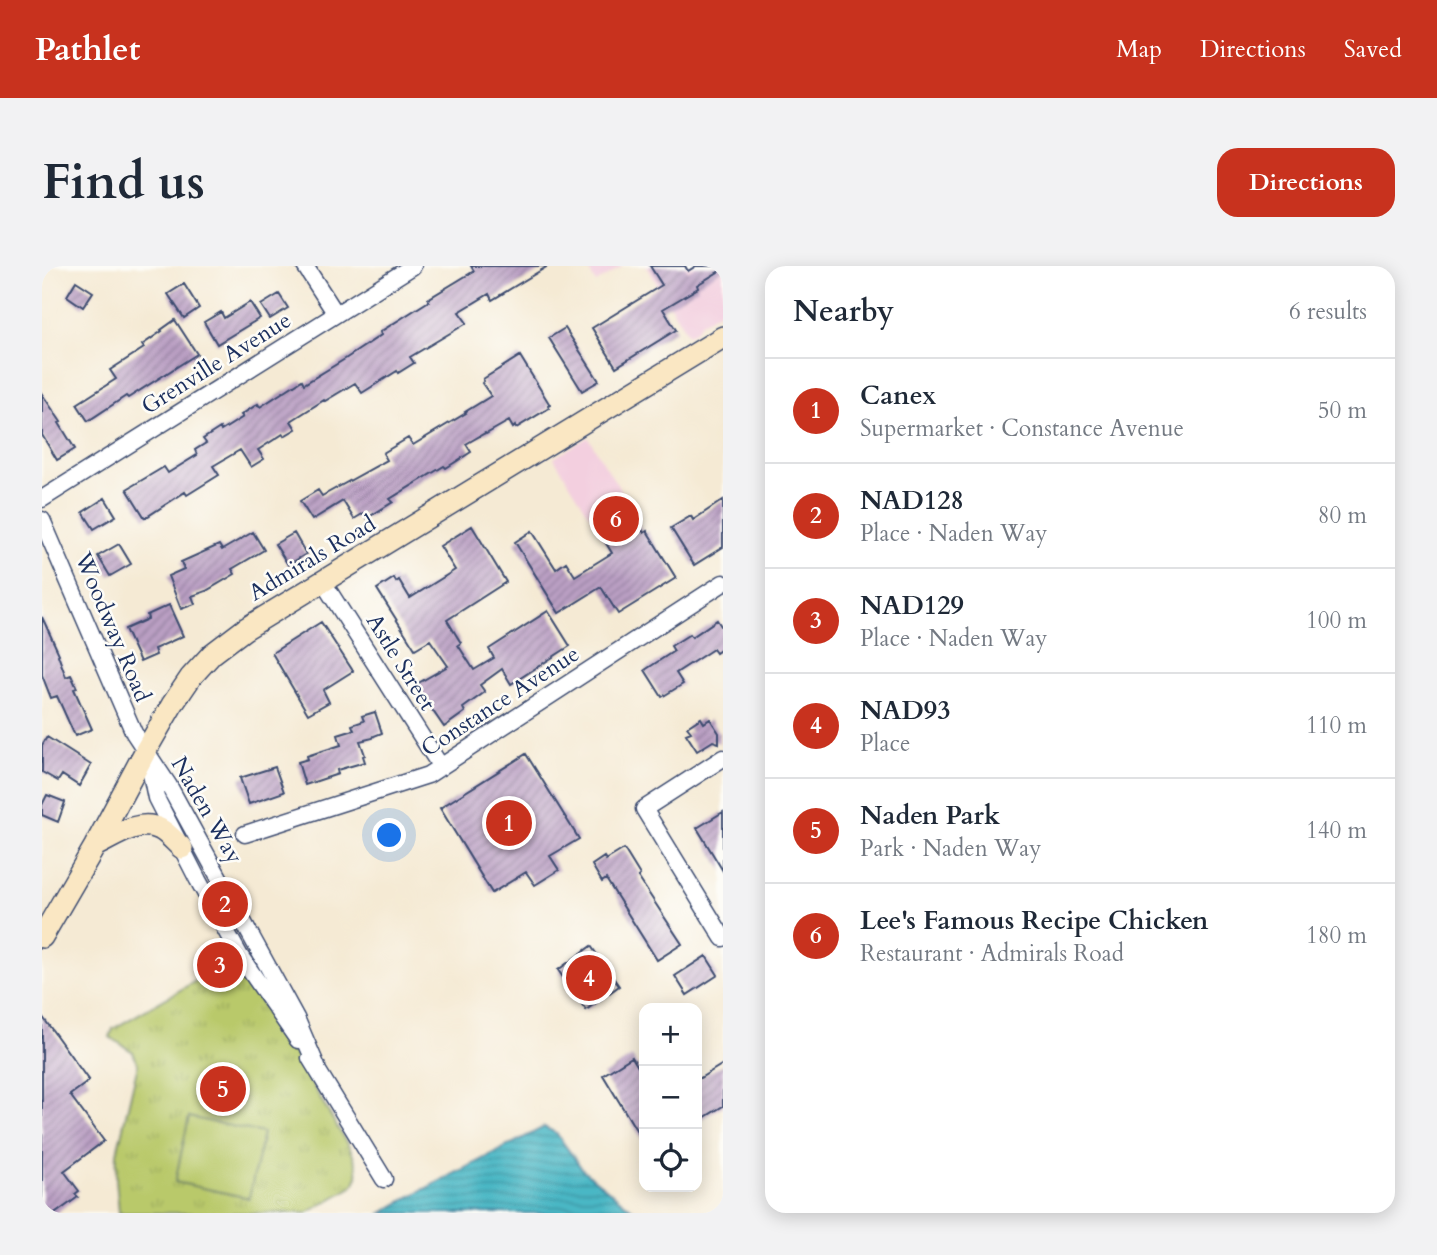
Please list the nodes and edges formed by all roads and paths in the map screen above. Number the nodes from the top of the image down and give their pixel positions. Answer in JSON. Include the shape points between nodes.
{"nodes":[{"id":1,"x":306,"y":266,"type":"edge"},
{"id":2,"x":413,"y":266,"type":"edge"},
{"id":3,"x":336,"y":314,"type":"junction"},
{"id":4,"x":723,"y":337,"type":"edge"},
{"id":5,"x":42,"y":499,"type":"edge"},
{"id":6,"x":42,"y":520,"type":"edge"},
{"id":7,"x":323,"y":582,"type":"junction"},
{"id":8,"x":723,"y":583,"type":"edge"},
{"id":9,"x":146,"y":750,"type":"junction"},
{"id":10,"x":723,"y":758,"type":"edge"},
{"id":11,"x":440,"y":767,"type":"junction"},
{"id":12,"x":246,"y":834,"type":"dead end"},
{"id":13,"x":95,"y":846,"type":"junction"},
{"id":14,"x":182,"y":848,"type":"junction"},
{"id":15,"x":42,"y":936,"type":"edge"},
{"id":16,"x":723,"y":938,"type":"edge"},
{"id":17,"x":317,"y":1067,"type":"junction"},
{"id":18,"x":384,"y":1179,"type":"dead end"}],
"edges":[{"from":1,"to":3,"type":"street"},
{"from":2,"to":3,"type":"street","name":"Grenville Avenue"},
{"from":3,"to":5,"type":"street","name":"Grenville Avenue"},
{"from":4,"to":7,"type":"main road","name":"Admirals Road"},
{"from":6,"to":9,"type":"street","name":"Woodway Road"},
{"from":7,"to":9,"type":"main road","name":"Admirals Road","via":[[212,654],[185,686]]},
{"from":7,"to":11,"type":"street","name":"Astle Street"},
{"from":8,"to":11,"type":"street","name":"Constance Avenue"},
{"from":9,"to":13,"type":"main road","name":"Admirals Road"},
{"from":9,"to":14,"type":"street","name":"Naden Way","via":[[156,798]]},
{"from":9,"to":17,"type":"street","name":"Naden Way","via":[[296,1018]]},
{"from":10,"to":16,"type":"street","via":[[644,809]]},
{"from":11,"to":12,"type":"street","name":"Constance Avenue","via":[[428,775]]},
{"from":13,"to":14,"type":"main road","via":[[132,828],[150,826],[162,830]]},
{"from":13,"to":15,"type":"main road","name":"Admirals Road"},
{"from":14,"to":17,"type":"street","name":"Naden Way","via":[[240,956]]},
{"from":17,"to":18,"type":"street","name":"Naden Way"}]}
